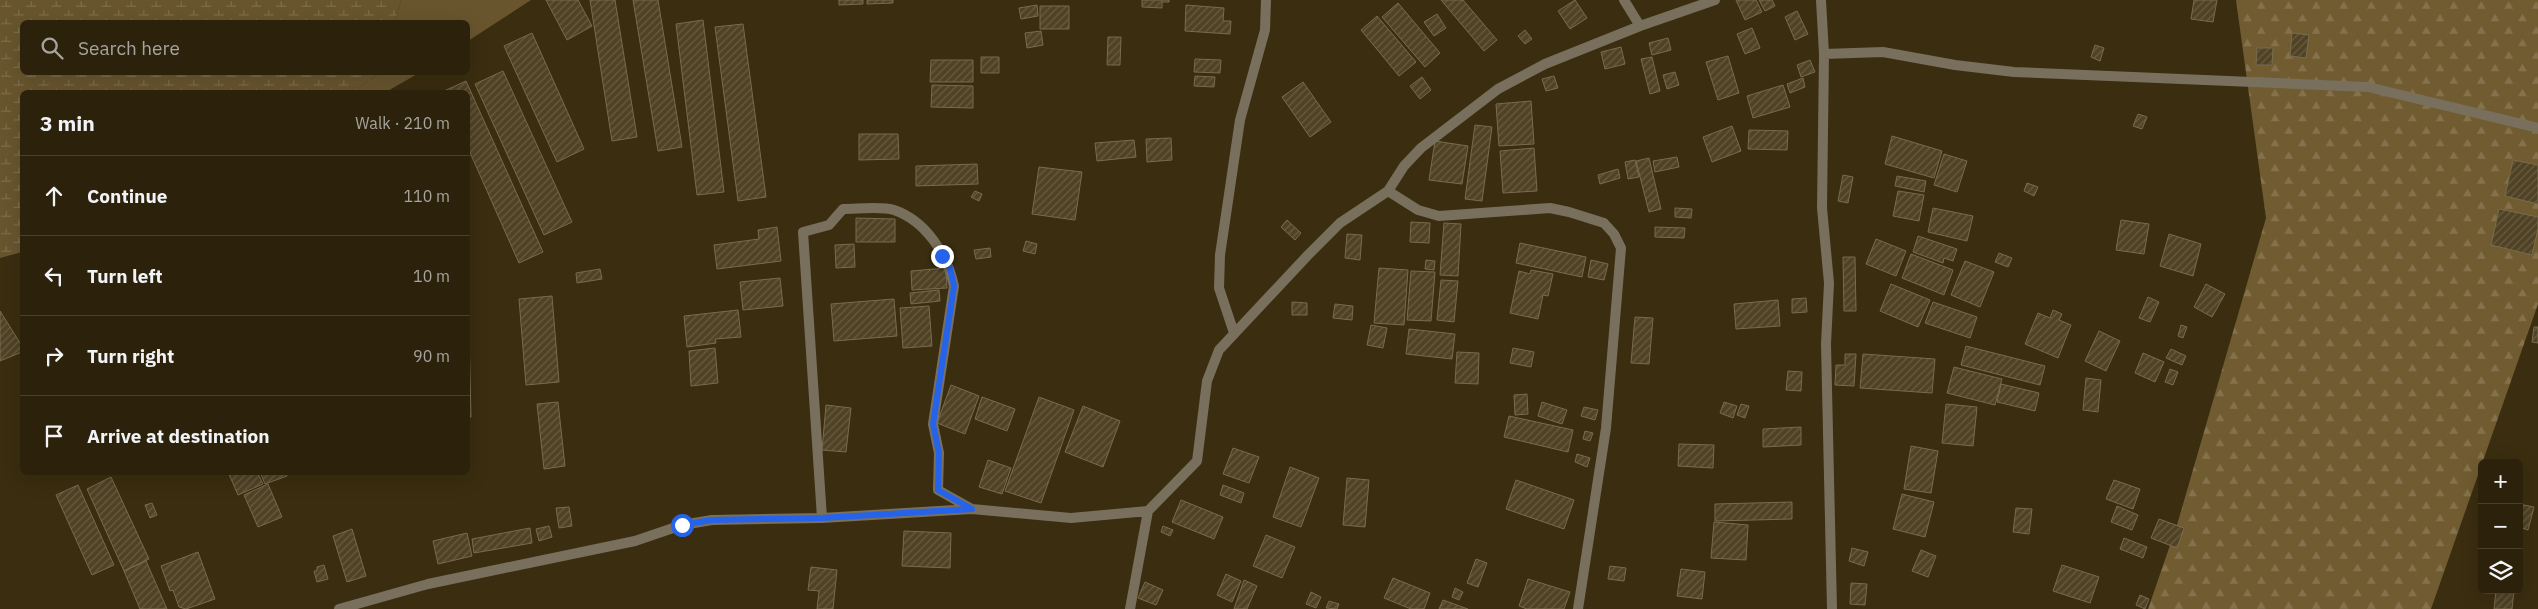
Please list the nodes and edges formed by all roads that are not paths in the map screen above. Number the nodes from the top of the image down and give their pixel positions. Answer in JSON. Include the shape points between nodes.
{"nodes":[{"id":1,"x":1266,"y":0,"type":"edge"},
{"id":2,"x":1624,"y":0,"type":"edge"},
{"id":3,"x":1715,"y":0,"type":"edge"},
{"id":4,"x":1821,"y":0,"type":"edge"},
{"id":5,"x":1640,"y":26,"type":"junction"},
{"id":6,"x":1824,"y":54,"type":"junction"},
{"id":7,"x":2538,"y":128,"type":"edge"},
{"id":8,"x":1388,"y":191,"type":"junction"},
{"id":9,"x":1234,"y":334,"type":"junction"},
{"id":10,"x":972,"y":509,"type":"junction"},
{"id":11,"x":1148,"y":512,"type":"junction"},
{"id":12,"x":822,"y":518,"type":"junction"},
{"id":13,"x":340,"y":609,"type":"edge"},
{"id":14,"x":1130,"y":609,"type":"edge"},
{"id":15,"x":1578,"y":609,"type":"edge"},
{"id":16,"x":1832,"y":609,"type":"edge"}],
"edges":[{"from":1,"to":9,"type":"street","via":[[1265,30],[1240,120],[1220,255],[1220,288]]},
{"from":2,"to":5,"type":"street"},
{"from":3,"to":5,"type":"street"},
{"from":4,"to":6,"type":"street"},
{"from":5,"to":8,"type":"street","via":[[1545,64],[1498,89],[1421,148],[1404,166]]},
{"from":6,"to":7,"type":"street","via":[[1882,52],[2014,72],[2368,87]]},
{"from":6,"to":16,"type":"street","via":[[1821,199],[1829,282],[1826,344]]},
{"from":8,"to":9,"type":"street","via":[[1340,223]]},
{"from":8,"to":15,"type":"street","via":[[1418,210],[1439,216],[1550,208],[1569,212],[1604,223],[1621,248],[1606,428]]},
{"from":9,"to":11,"type":"street","via":[[1219,350],[1207,381],[1198,462]]},
{"from":10,"to":11,"type":"street","via":[[1071,518]]},
{"from":10,"to":12,"type":"street"},
{"from":10,"to":12,"type":"street","via":[[938,490],[939,453],[933,424],[954,286],[950,268],[934,239],[915,220],[893,209],[844,210],[829,225],[802,232]]},
{"from":11,"to":14,"type":"street"},
{"from":12,"to":13,"type":"street","via":[[712,520],[682,525],[635,541],[428,584]]}]}
